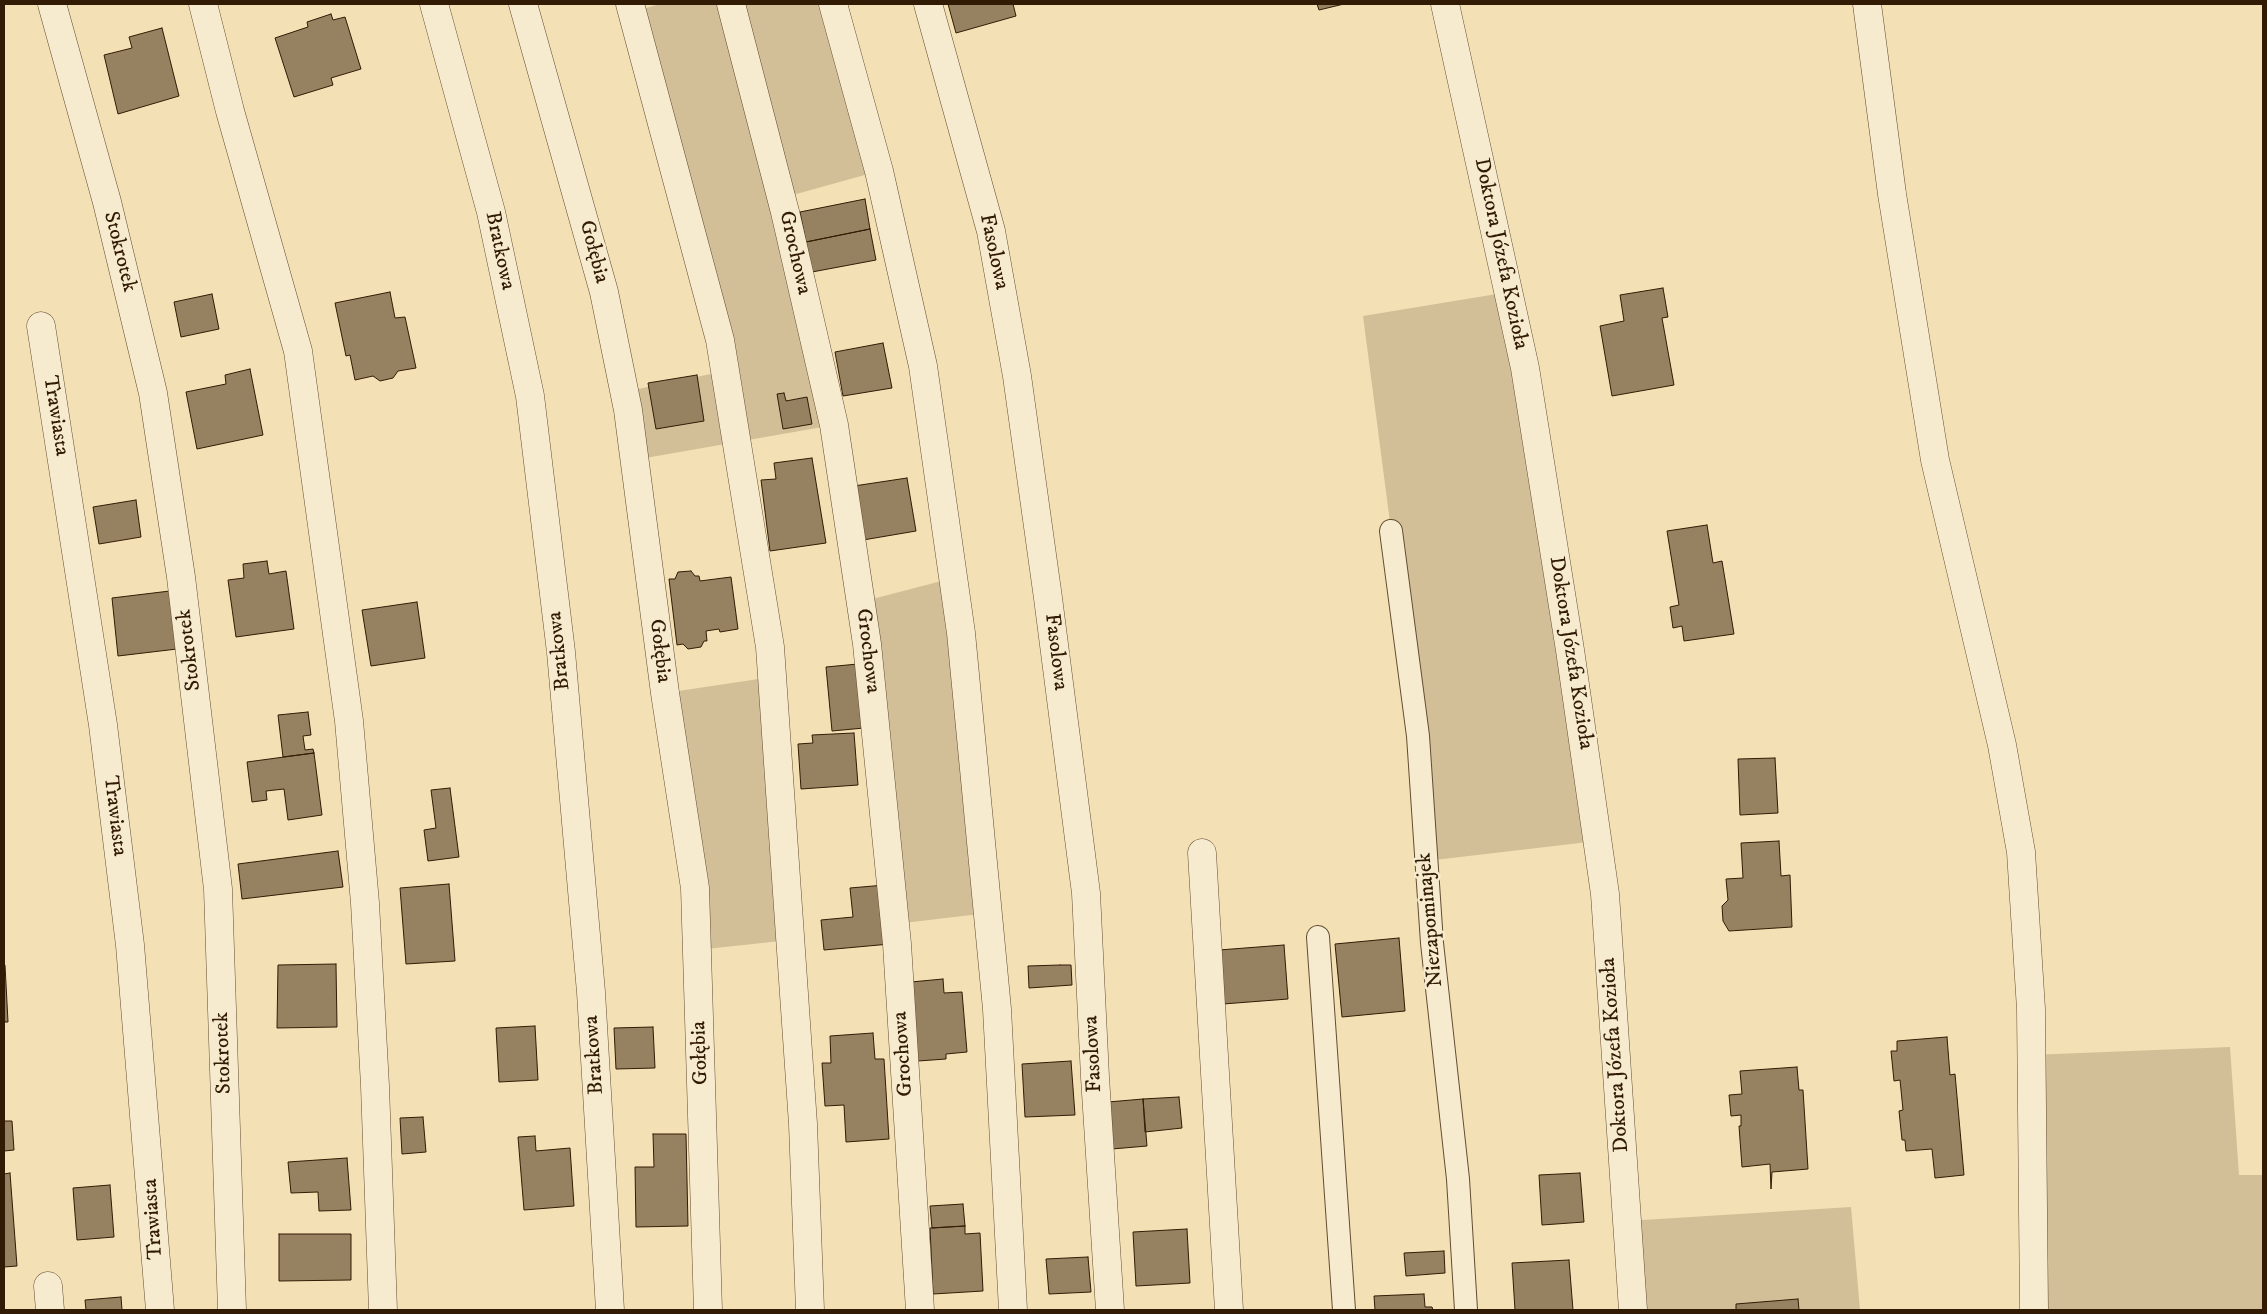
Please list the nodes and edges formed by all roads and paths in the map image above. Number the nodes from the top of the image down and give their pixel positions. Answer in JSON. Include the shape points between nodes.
{"nodes":[{"id":1,"x":52,"y":4,"type":"edge"},
{"id":2,"x":203,"y":4,"type":"edge"},
{"id":3,"x":434,"y":4,"type":"edge"},
{"id":4,"x":523,"y":4,"type":"edge"},
{"id":5,"x":630,"y":4,"type":"edge"},
{"id":6,"x":732,"y":4,"type":"edge"},
{"id":7,"x":833,"y":4,"type":"edge"},
{"id":8,"x":928,"y":4,"type":"edge"},
{"id":9,"x":1446,"y":4,"type":"edge"},
{"id":10,"x":1868,"y":4,"type":"edge"},
{"id":11,"x":42,"y":326,"type":"dead end"},
{"id":12,"x":1391,"y":531,"type":"dead end"},
{"id":13,"x":1202,"y":853,"type":"dead end"},
{"id":14,"x":1318,"y":938,"type":"dead end"},
{"id":15,"x":160,"y":1310,"type":"edge"},
{"id":16,"x":232,"y":1310,"type":"edge"},
{"id":17,"x":383,"y":1310,"type":"edge"},
{"id":18,"x":610,"y":1310,"type":"edge"},
{"id":19,"x":708,"y":1310,"type":"edge"},
{"id":20,"x":810,"y":1310,"type":"edge"},
{"id":21,"x":920,"y":1310,"type":"edge"},
{"id":22,"x":1013,"y":1310,"type":"edge"},
{"id":23,"x":1110,"y":1310,"type":"edge"},
{"id":24,"x":1229,"y":1310,"type":"edge"},
{"id":25,"x":1344,"y":1310,"type":"edge"},
{"id":26,"x":1466,"y":1310,"type":"edge"},
{"id":27,"x":1633,"y":1310,"type":"edge"},
{"id":28,"x":2034,"y":1310,"type":"edge"}],
"edges":[{"from":1,"to":16,"type":"street","name":"Stokrotek","via":[[107,202],[153,393],[181,577],[218,889]]},
{"from":2,"to":17,"type":"street","via":[[298,350],[349,721],[375,1077]]},
{"from":3,"to":18,"type":"street","name":"Bratkowa","via":[[491,212],[530,396],[561,652],[589,973]]},
{"from":4,"to":19,"type":"street","name":"Gołębia","via":[[604,292],[628,410],[665,693],[695,888]]},
{"from":5,"to":20,"type":"street","via":[[720,340],[770,647],[803,1124]]},
{"from":6,"to":21,"type":"street","name":"Grochowa","via":[[785,212],[834,425],[867,644],[897,944]]},
{"from":7,"to":22,"type":"street","via":[[879,171],[923,366],[958,614],[997,1009]]},
{"from":8,"to":23,"type":"street","name":"Fasolowa","via":[[991,231],[1017,376],[1048,598],[1086,893]]},
{"from":9,"to":27,"type":"street","name":"Doktora Józefa Kozioła","via":[[1525,368],[1581,726],[1605,894]]},
{"from":10,"to":28,"type":"street","via":[[1892,194],[1935,460],[2002,745],[2021,852],[2031,1010]]},
{"from":11,"to":15,"type":"street","name":"Trawiasta","via":[[103,725],[130,945]]},
{"from":12,"to":26,"type":"lane","name":"Niezapominajek","via":[[1418,736],[1432,944],[1458,1179]]},
{"from":13,"to":24,"type":"street"},
{"from":14,"to":25,"type":"lane"}]}
